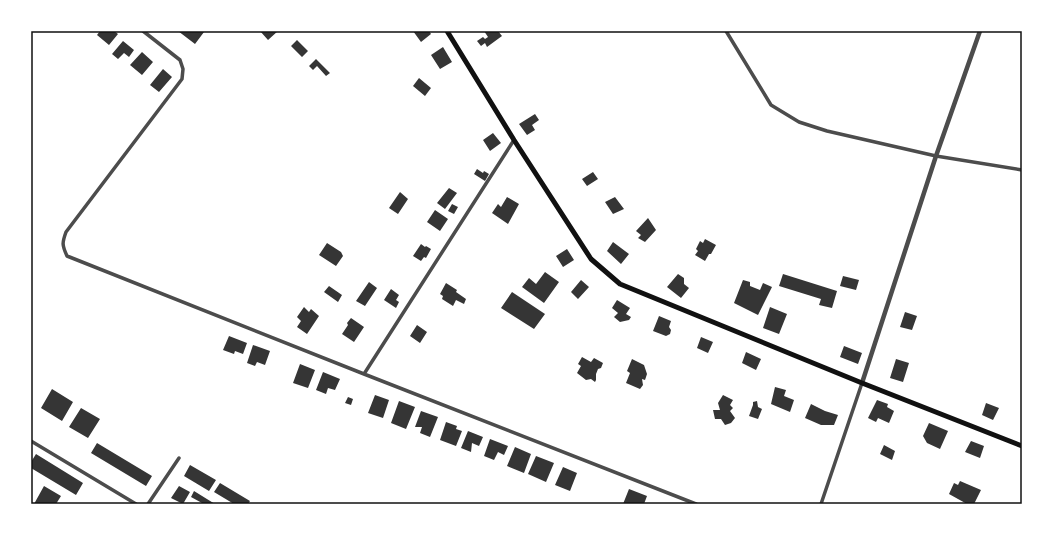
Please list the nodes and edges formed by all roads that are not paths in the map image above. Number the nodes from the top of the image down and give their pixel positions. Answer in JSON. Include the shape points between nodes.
{"nodes":[{"id":1,"x":143,"y":31,"type":"edge"},
{"id":2,"x":446,"y":31,"type":"edge"},
{"id":3,"x":726,"y":31,"type":"edge"},
{"id":4,"x":980,"y":31,"type":"edge"},
{"id":5,"x":514,"y":140,"type":"junction"},
{"id":6,"x":936,"y":156,"type":"junction"},
{"id":7,"x":1022,"y":170,"type":"edge"},
{"id":8,"x":364,"y":374,"type":"junction"},
{"id":9,"x":862,"y":383,"type":"junction"},
{"id":10,"x":31,"y":442,"type":"edge"},
{"id":11,"x":1022,"y":446,"type":"edge"},
{"id":12,"x":179,"y":458,"type":"dead end"},
{"id":13,"x":136,"y":504,"type":"edge"},
{"id":14,"x":148,"y":504,"type":"edge"},
{"id":15,"x":696,"y":504,"type":"edge"},
{"id":16,"x":821,"y":504,"type":"edge"}],
"edges":[{"from":1,"to":8,"type":"street","via":[[180,60],[183,69],[182,79],[66,232],[63,248],[67,256]]},
{"from":2,"to":5,"type":"main road"},
{"from":3,"to":6,"type":"street","via":[[771,105],[782,112],[799,122],[827,131]]},
{"from":4,"to":6,"type":"street"},
{"from":5,"to":8,"type":"street"},
{"from":5,"to":9,"type":"main road","via":[[591,259],[620,284]]},
{"from":6,"to":7,"type":"street"},
{"from":6,"to":9,"type":"street"},
{"from":8,"to":15,"type":"street"},
{"from":9,"to":11,"type":"main road"},
{"from":9,"to":16,"type":"street"},
{"from":10,"to":13,"type":"street"},
{"from":12,"to":14,"type":"street"}]}
